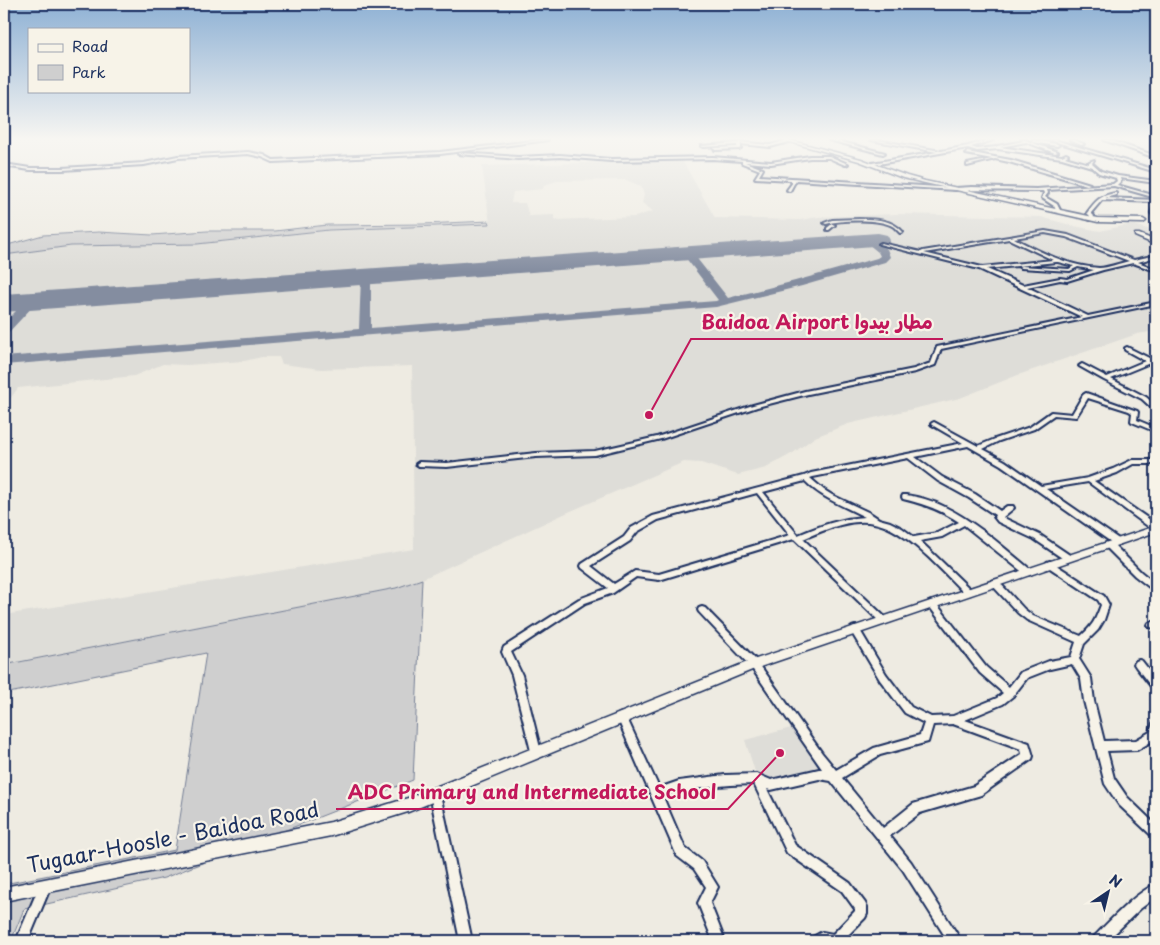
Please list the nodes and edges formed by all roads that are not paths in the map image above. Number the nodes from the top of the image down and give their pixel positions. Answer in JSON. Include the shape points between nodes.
{"nodes":[{"id":1,"x":792,"y":184,"type":"edge"},
{"id":2,"x":877,"y":184,"type":"edge"},
{"id":3,"x":936,"y":184,"type":"edge"},
{"id":4,"x":1092,"y":185,"type":"joint"},
{"id":5,"x":1114,"y":185,"type":"joint"},
{"id":6,"x":958,"y":189,"type":"junction"},
{"id":7,"x":1044,"y":189,"type":"junction"},
{"id":8,"x":789,"y":190,"type":"dead end"},
{"id":9,"x":937,"y":191,"type":"dead end"},
{"id":10,"x":1114,"y":194,"type":"dead end"},
{"id":11,"x":1156,"y":197,"type":"edge"},
{"id":12,"x":1101,"y":199,"type":"junction"},
{"id":13,"x":1156,"y":201,"type":"edge"},
{"id":14,"x":1156,"y":205,"type":"edge"},
{"id":15,"x":1058,"y":210,"type":"junction"},
{"id":16,"x":1156,"y":217,"type":"edge"},
{"id":17,"x":1091,"y":218,"type":"junction"},
{"id":18,"x":1143,"y":221,"type":"dead end"},
{"id":19,"x":826,"y":223,"type":"dead end"},
{"id":20,"x":833,"y":225,"type":"dead end"},
{"id":21,"x":828,"y":229,"type":"dead end"},
{"id":22,"x":901,"y":232,"type":"dead end"},
{"id":23,"x":1137,"y":235,"type":"dead end"},
{"id":24,"x":1010,"y":238,"type":"junction"},
{"id":25,"x":1156,"y":243,"type":"edge"},
{"id":26,"x":881,"y":244,"type":"dead end"},
{"id":27,"x":914,"y":252,"type":"junction"},
{"id":28,"x":1156,"y":256,"type":"edge"},
{"id":29,"x":1057,"y":261,"type":"junction"},
{"id":30,"x":1134,"y":262,"type":"junction"},
{"id":31,"x":1156,"y":264,"type":"edge"},
{"id":32,"x":1011,"y":266,"type":"junction"},
{"id":33,"x":1076,"y":267,"type":"junction"},
{"id":34,"x":981,"y":268,"type":"junction"},
{"id":35,"x":1102,"y":269,"type":"junction"},
{"id":36,"x":1156,"y":270,"type":"edge"},
{"id":37,"x":1022,"y":287,"type":"junction"},
{"id":38,"x":1156,"y":303,"type":"edge"},
{"id":39,"x":1087,"y":317,"type":"junction"},
{"id":40,"x":1127,"y":349,"type":"dead end"},
{"id":41,"x":1156,"y":358,"type":"edge"},
{"id":42,"x":1148,"y":360,"type":"junction"},
{"id":43,"x":1156,"y":364,"type":"edge"},
{"id":44,"x":1082,"y":366,"type":"dead end"},
{"id":45,"x":1106,"y":379,"type":"junction"},
{"id":46,"x":1156,"y":409,"type":"edge"},
{"id":47,"x":934,"y":424,"type":"dead end"},
{"id":48,"x":1156,"y":433,"type":"edge"},
{"id":49,"x":969,"y":444,"type":"junction"},
{"id":50,"x":978,"y":449,"type":"junction"},
{"id":51,"x":910,"y":456,"type":"junction"},
{"id":52,"x":1156,"y":462,"type":"edge"},
{"id":53,"x":419,"y":464,"type":"dead end"},
{"id":54,"x":806,"y":478,"type":"junction"},
{"id":55,"x":1089,"y":480,"type":"junction"},
{"id":56,"x":1041,"y":488,"type":"junction"},
{"id":57,"x":758,"y":492,"type":"junction"},
{"id":58,"x":906,"y":497,"type":"dead end"},
{"id":59,"x":1010,"y":508,"type":"dead end"},
{"id":60,"x":1000,"y":515,"type":"junction"},
{"id":61,"x":876,"y":520,"type":"junction"},
{"id":62,"x":965,"y":522,"type":"junction"},
{"id":63,"x":1156,"y":528,"type":"edge"},
{"id":64,"x":796,"y":537,"type":"junction"},
{"id":65,"x":913,"y":540,"type":"junction"},
{"id":66,"x":1113,"y":543,"type":"junction"},
{"id":67,"x":1068,"y":558,"type":"junction"},
{"id":68,"x":1050,"y":564,"type":"junction"},
{"id":69,"x":1028,"y":572,"type":"junction"},
{"id":70,"x":995,"y":583,"type":"junction"},
{"id":71,"x":614,"y":588,"type":"junction"},
{"id":72,"x":1156,"y":588,"type":"edge"},
{"id":73,"x":968,"y":592,"type":"junction"},
{"id":74,"x":932,"y":604,"type":"junction"},
{"id":75,"x":702,"y":610,"type":"dead end"},
{"id":76,"x":883,"y":620,"type":"junction"},
{"id":77,"x":855,"y":630,"type":"junction"},
{"id":78,"x":1081,"y":640,"type":"junction"},
{"id":79,"x":1074,"y":660,"type":"junction"},
{"id":80,"x":754,"y":664,"type":"junction"},
{"id":81,"x":1139,"y":664,"type":"dead end"},
{"id":82,"x":1156,"y":686,"type":"edge"},
{"id":83,"x":1010,"y":693,"type":"junction"},
{"id":84,"x":622,"y":717,"type":"junction"},
{"id":85,"x":953,"y":720,"type":"junction"},
{"id":86,"x":930,"y":721,"type":"junction"},
{"id":87,"x":1156,"y":726,"type":"edge"},
{"id":88,"x":1101,"y":746,"type":"junction"},
{"id":89,"x":536,"y":752,"type":"junction"},
{"id":90,"x":835,"y":776,"type":"junction"},
{"id":91,"x":757,"y":779,"type":"junction"},
{"id":92,"x":435,"y":794,"type":"junction"},
{"id":93,"x":656,"y":794,"type":"junction"},
{"id":94,"x":408,"y":805,"type":"joint"},
{"id":95,"x":1156,"y":832,"type":"edge"},
{"id":96,"x":883,"y":835,"type":"junction"},
{"id":97,"x":46,"y":885,"type":"junction"},
{"id":98,"x":1156,"y":890,"type":"edge"},
{"id":99,"x":4,"y":894,"type":"edge"},
{"id":100,"x":22,"y":941,"type":"edge"},
{"id":101,"x":466,"y":941,"type":"edge"},
{"id":102,"x":720,"y":941,"type":"edge"},
{"id":103,"x":817,"y":941,"type":"edge"},
{"id":104,"x":955,"y":941,"type":"edge"},
{"id":105,"x":1098,"y":941,"type":"edge"}],
"edges":[{"from":1,"to":8,"type":"street"},
{"from":2,"to":6,"type":"street"},
{"from":3,"to":6,"type":"street"},
{"from":4,"to":5,"type":"street"},
{"from":4,"to":7,"type":"street"},
{"from":5,"to":11,"type":"street"},
{"from":6,"to":7,"type":"street"},
{"from":6,"to":9,"type":"street"},
{"from":6,"to":15,"type":"street"},
{"from":7,"to":15,"type":"street","via":[[1043,197]]},
{"from":10,"to":12,"type":"street"},
{"from":12,"to":13,"type":"street"},
{"from":12,"to":17,"type":"street","via":[[1089,212]]},
{"from":14,"to":16,"type":"street","via":[[1153,213]]},
{"from":15,"to":17,"type":"street"},
{"from":17,"to":18,"type":"main road"},
{"from":19,"to":22,"type":"street","via":[[869,220],[892,224]]},
{"from":20,"to":21,"type":"street"},
{"from":23,"to":25,"type":"main road"},
{"from":24,"to":27,"type":"street"},
{"from":24,"to":29,"type":"street"},
{"from":24,"to":30,"type":"street","via":[[1037,232],[1056,233]]},
{"from":26,"to":27,"type":"street"},
{"from":27,"to":34,"type":"street"},
{"from":28,"to":30,"type":"street"},
{"from":29,"to":32,"type":"street"},
{"from":29,"to":33,"type":"street"},
{"from":30,"to":31,"type":"street"},
{"from":30,"to":35,"type":"street"},
{"from":30,"to":36,"type":"street"},
{"from":32,"to":33,"type":"street","via":[[1053,270]]},
{"from":32,"to":34,"type":"street"},
{"from":33,"to":35,"type":"street"},
{"from":34,"to":37,"type":"street"},
{"from":35,"to":37,"type":"street","via":[[1067,280]]},
{"from":37,"to":39,"type":"street"},
{"from":38,"to":39,"type":"street"},
{"from":39,"to":53,"type":"street","via":[[939,348],[933,364],[915,370],[807,392],[615,449],[447,465]]},
{"from":40,"to":42,"type":"street"},
{"from":41,"to":42,"type":"street"},
{"from":42,"to":43,"type":"street"},
{"from":42,"to":45,"type":"street"},
{"from":44,"to":45,"type":"street"},
{"from":45,"to":46,"type":"street","via":[[1144,398]]},
{"from":47,"to":49,"type":"street"},
{"from":48,"to":50,"type":"street","via":[[1134,421],[1135,412],[1086,395],[1074,416],[1053,413],[1032,428]]},
{"from":49,"to":50,"type":"street"},
{"from":49,"to":51,"type":"street"},
{"from":50,"to":56,"type":"street"},
{"from":51,"to":54,"type":"street","via":[[811,474]]},
{"from":51,"to":60,"type":"street","via":[[940,479]]},
{"from":52,"to":55,"type":"street","via":[[1132,462]]},
{"from":54,"to":57,"type":"street"},
{"from":54,"to":61,"type":"street","via":[[827,494]]},
{"from":55,"to":56,"type":"street"},
{"from":55,"to":63,"type":"street"},
{"from":56,"to":66,"type":"street"},
{"from":57,"to":64,"type":"street"},
{"from":57,"to":71,"type":"street","via":[[656,518],[584,566]]},
{"from":58,"to":62,"type":"street","via":[[941,508]]},
{"from":59,"to":60,"type":"street"},
{"from":60,"to":67,"type":"street","via":[[1001,520],[1037,537]]},
{"from":61,"to":64,"type":"street","via":[[844,522]]},
{"from":61,"to":65,"type":"street","via":[[902,531]]},
{"from":62,"to":65,"type":"street","via":[[939,535]]},
{"from":62,"to":69,"type":"street"},
{"from":63,"to":66,"type":"main road"},
{"from":64,"to":71,"type":"street","via":[[659,577],[635,574]]},
{"from":64,"to":76,"type":"street"},
{"from":65,"to":73,"type":"street"},
{"from":66,"to":67,"type":"main road"},
{"from":66,"to":72,"type":"street","via":[[1138,574]]},
{"from":67,"to":68,"type":"main road"},
{"from":68,"to":69,"type":"main road"},
{"from":68,"to":78,"type":"street","via":[[1101,598],[1105,605],[1095,628]]},
{"from":69,"to":70,"type":"main road"},
{"from":70,"to":73,"type":"main road"},
{"from":70,"to":78,"type":"street","via":[[1030,618]]},
{"from":71,"to":89,"type":"street","via":[[582,601],[506,652],[517,675]]},
{"from":73,"to":74,"type":"main road"},
{"from":74,"to":76,"type":"main road"},
{"from":74,"to":83,"type":"street","via":[[983,670]]},
{"from":75,"to":80,"type":"street"},
{"from":76,"to":77,"type":"main road"},
{"from":77,"to":80,"type":"main road"},
{"from":77,"to":86,"type":"street","via":[[908,710]]},
{"from":78,"to":79,"type":"street"},
{"from":79,"to":83,"type":"street","via":[[1024,675]]},
{"from":79,"to":88,"type":"street","via":[[1086,678]]},
{"from":80,"to":84,"type":"main road"},
{"from":80,"to":90,"type":"street","via":[[807,742]]},
{"from":81,"to":82,"type":"street"},
{"from":83,"to":85,"type":"street","via":[[1000,701]]},
{"from":84,"to":89,"type":"main road"},
{"from":84,"to":93,"type":"street"},
{"from":85,"to":86,"type":"street"},
{"from":85,"to":96,"type":"street","via":[[1025,746],[1028,756],[977,792],[918,808]]},
{"from":86,"to":90,"type":"street","via":[[924,739],[878,752]]},
{"from":87,"to":88,"type":"street","via":[[1154,735],[1136,746]]},
{"from":88,"to":95,"type":"street","via":[[1109,780],[1123,802]]},
{"from":89,"to":92,"type":"main road"},
{"from":90,"to":91,"type":"street","via":[[819,774],[770,785]]},
{"from":90,"to":96,"type":"street"},
{"from":91,"to":93,"type":"street","via":[[679,786]]},
{"from":91,"to":103,"type":"street","via":[[791,848],[846,887],[862,907],[861,914],[835,940],[822,938]]},
{"from":92,"to":94,"type":"main road"},
{"from":92,"to":101,"type":"street"},
{"from":93,"to":102,"type":"street","via":[[681,852],[698,865],[712,886],[704,903]]},
{"from":94,"to":97,"type":"street","name":"Tugaar-Hoosle - Baidoa Road","via":[[331,829]]},
{"from":96,"to":104,"type":"street","via":[[908,866]]},
{"from":97,"to":99,"type":"street","name":"Tugaar-Hoosle - Baidoa Road"},
{"from":97,"to":100,"type":"street"},
{"from":98,"to":105,"type":"street"}]}
